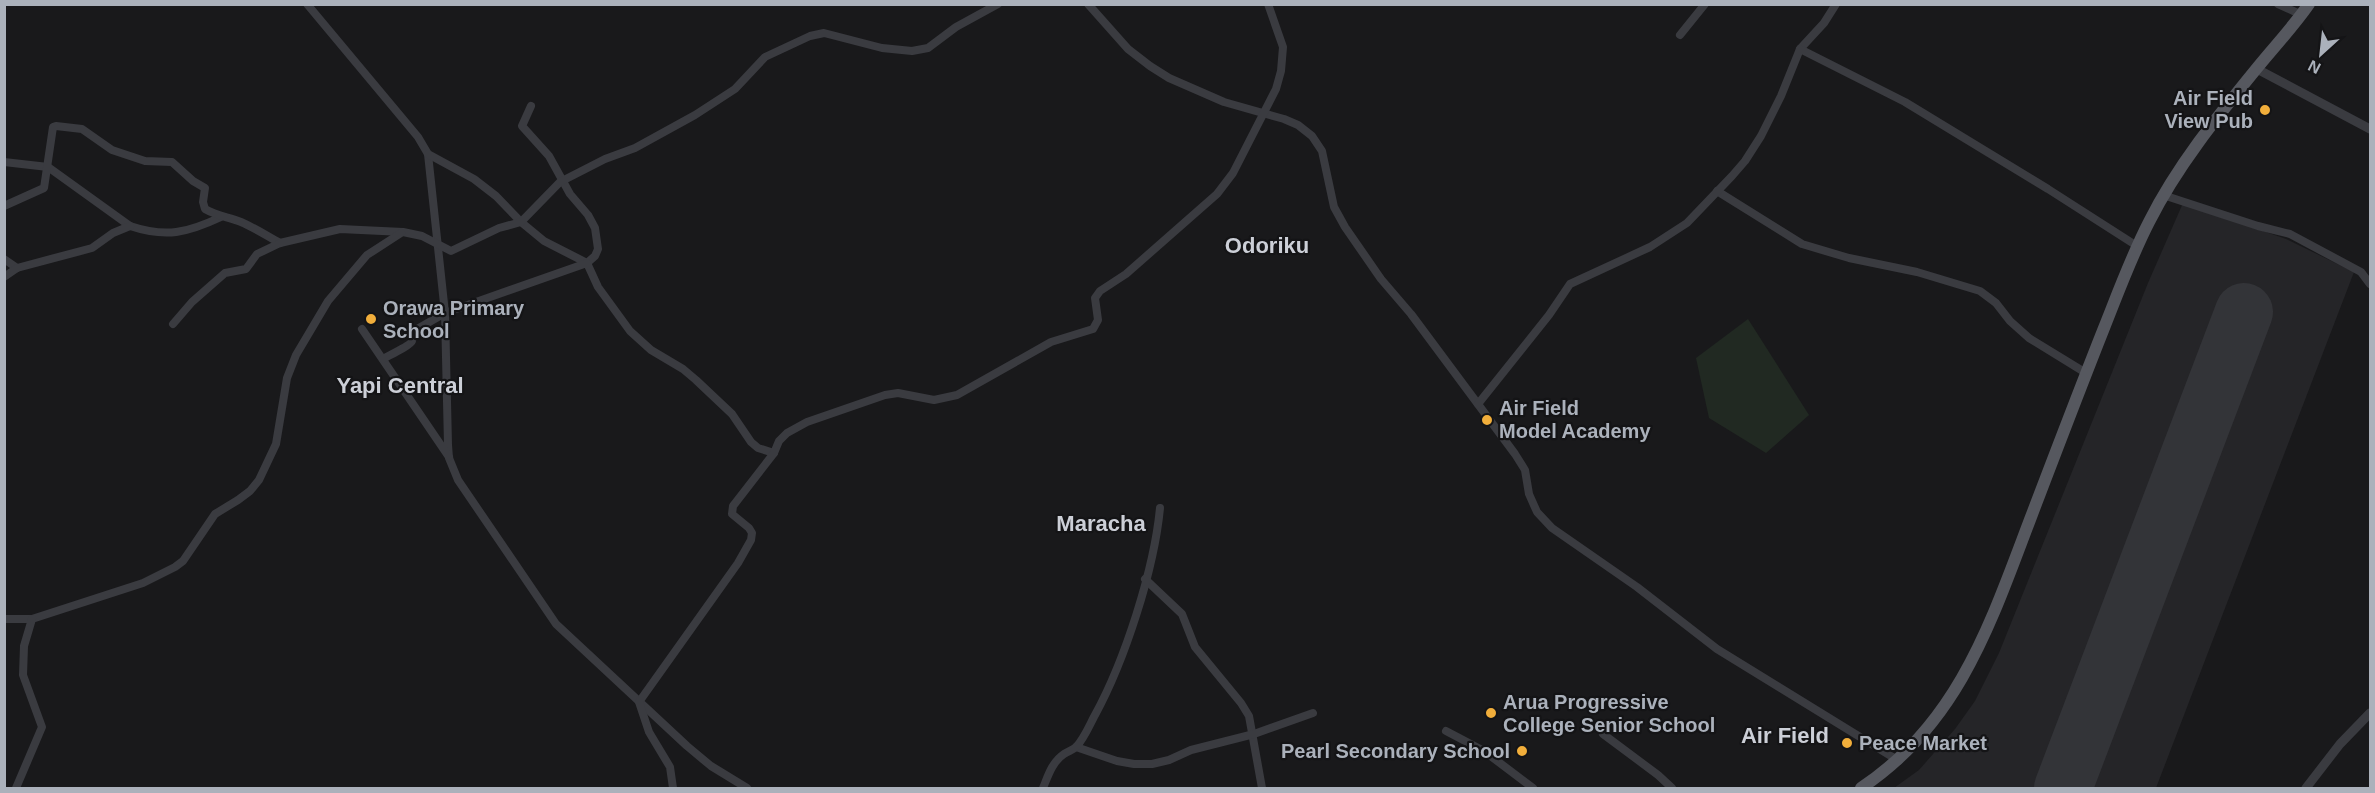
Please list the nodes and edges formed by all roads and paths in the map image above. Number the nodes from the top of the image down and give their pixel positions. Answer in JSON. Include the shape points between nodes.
{"nodes":[{"id":1,"x":307,"y":4,"type":"edge"},
{"id":2,"x":998,"y":4,"type":"edge"},
{"id":3,"x":1088,"y":4,"type":"edge"},
{"id":4,"x":1268,"y":4,"type":"edge"},
{"id":5,"x":1705,"y":4,"type":"edge"},
{"id":6,"x":1836,"y":4,"type":"edge"},
{"id":7,"x":2278,"y":4,"type":"edge"},
{"id":8,"x":2306,"y":10,"type":"edge"},
{"id":9,"x":1680,"y":35,"type":"dead end"},
{"id":10,"x":1800,"y":49,"type":"junction"},
{"id":11,"x":2257,"y":69,"type":"junction"},
{"id":12,"x":531,"y":106,"type":"dead end"},
{"id":13,"x":1263,"y":114,"type":"junction"},
{"id":14,"x":2370,"y":129,"type":"edge"},
{"id":15,"x":428,"y":154,"type":"junction"},
{"id":16,"x":4,"y":162,"type":"edge"},
{"id":17,"x":48,"y":167,"type":"junction"},
{"id":18,"x":563,"y":181,"type":"junction"},
{"id":19,"x":1717,"y":191,"type":"junction"},
{"id":20,"x":2163,"y":195,"type":"junction"},
{"id":21,"x":4,"y":206,"type":"edge"},
{"id":22,"x":220,"y":217,"type":"junction"},
{"id":23,"x":521,"y":222,"type":"junction"},
{"id":24,"x":130,"y":226,"type":"junction"},
{"id":25,"x":403,"y":232,"type":"junction"},
{"id":26,"x":280,"y":243,"type":"junction"},
{"id":27,"x":438,"y":244,"type":"junction"},
{"id":28,"x":2137,"y":246,"type":"junction"},
{"id":29,"x":4,"y":259,"type":"edge"},
{"id":30,"x":587,"y":263,"type":"junction"},
{"id":31,"x":17,"y":268,"type":"junction"},
{"id":32,"x":4,"y":277,"type":"edge"},
{"id":33,"x":2370,"y":284,"type":"edge"},
{"id":34,"x":445,"y":313,"type":"junction"},
{"id":35,"x":173,"y":324,"type":"dead end"},
{"id":36,"x":362,"y":329,"type":"dead end"},
{"id":37,"x":382,"y":359,"type":"junction"},
{"id":38,"x":2086,"y":373,"type":"junction"},
{"id":39,"x":1478,"y":404,"type":"junction"},
{"id":40,"x":774,"y":453,"type":"junction"},
{"id":41,"x":449,"y":458,"type":"junction"},
{"id":42,"x":1160,"y":508,"type":"dead end"},
{"id":43,"x":1145,"y":579,"type":"junction"},
{"id":44,"x":4,"y":619,"type":"edge"},
{"id":45,"x":32,"y":619,"type":"junction"},
{"id":46,"x":639,"y":702,"type":"junction"},
{"id":47,"x":1313,"y":713,"type":"dead end"},
{"id":48,"x":2370,"y":713,"type":"edge"},
{"id":49,"x":1446,"y":731,"type":"dead end"},
{"id":50,"x":1254,"y":734,"type":"junction"},
{"id":51,"x":1603,"y":734,"type":"dead end"},
{"id":52,"x":1076,"y":747,"type":"junction"},
{"id":53,"x":1899,"y":761,"type":"junction"},
{"id":54,"x":16,"y":789,"type":"edge"},
{"id":55,"x":673,"y":789,"type":"edge"},
{"id":56,"x":747,"y":789,"type":"edge"},
{"id":57,"x":1043,"y":789,"type":"edge"},
{"id":58,"x":1262,"y":789,"type":"edge"},
{"id":59,"x":1533,"y":789,"type":"edge"},
{"id":60,"x":1672,"y":789,"type":"edge"},
{"id":61,"x":1861,"y":789,"type":"edge"},
{"id":62,"x":2306,"y":789,"type":"edge"}],
"edges":[{"from":1,"to":15,"type":"street"},
{"from":2,"to":18,"type":"street","via":[[928,48],[912,51],[817,33],[765,57],[735,89],[695,115]]},
{"from":3,"to":13,"type":"street","via":[[1128,49],[1150,66],[1199,92]]},
{"from":4,"to":13,"type":"street","via":[[1283,56],[1276,89]]},
{"from":5,"to":9,"type":"street"},
{"from":6,"to":10,"type":"street"},
{"from":7,"to":8,"type":"street"},
{"from":8,"to":11,"type":"main road"},
{"from":10,"to":19,"type":"street","via":[[1761,136],[1745,161]]},
{"from":10,"to":28,"type":"street","via":[[1905,102]]},
{"from":11,"to":14,"type":"street"},
{"from":11,"to":20,"type":"main road","via":[[2189,154]]},
{"from":12,"to":18,"type":"street","via":[[522,126],[549,156]]},
{"from":13,"to":39,"type":"street","via":[[1298,125],[1312,136],[1322,151],[1334,207],[1345,227]]},
{"from":13,"to":40,"type":"street","via":[[1233,173],[1217,194],[1098,294],[1098,320],[1093,328],[1052,342],[957,395],[934,400],[898,393],[885,395],[807,422],[782,437]]},
{"from":15,"to":23,"type":"street","via":[[474,179]]},
{"from":15,"to":27,"type":"street"},
{"from":16,"to":17,"type":"street"},
{"from":17,"to":21,"type":"street","via":[[44,188]]},
{"from":17,"to":22,"type":"street","via":[[53,127],[82,129],[112,150],[145,161],[177,165],[205,188],[205,209]]},
{"from":17,"to":24,"type":"street"},
{"from":18,"to":23,"type":"street"},
{"from":18,"to":30,"type":"street","via":[[595,228],[598,249]]},
{"from":19,"to":38,"type":"street","via":[[1802,244],[1980,291],[2029,338]]},
{"from":19,"to":39,"type":"street","via":[[1687,223],[1650,247],[1570,284]]},
{"from":20,"to":28,"type":"main road"},
{"from":20,"to":33,"type":"street","via":[[2290,234],[2361,272]]},
{"from":22,"to":24,"type":"street","via":[[180,232],[160,234]]},
{"from":22,"to":26,"type":"street","via":[[244,223]]},
{"from":23,"to":27,"type":"street","via":[[499,228],[457,250],[446,250]]},
{"from":23,"to":30,"type":"street","via":[[556,248]]},
{"from":24,"to":31,"type":"street","via":[[113,232],[92,248]]},
{"from":25,"to":26,"type":"street","via":[[340,229]]},
{"from":25,"to":27,"type":"street"},
{"from":25,"to":45,"type":"street","via":[[367,255],[328,301],[287,378],[276,444],[259,480],[244,496],[215,514],[183,561],[143,583]]},
{"from":26,"to":35,"type":"street","via":[[257,254],[246,269],[225,273]]},
{"from":27,"to":34,"type":"street"},
{"from":28,"to":38,"type":"main road"},
{"from":29,"to":31,"type":"street"},
{"from":30,"to":34,"type":"street"},
{"from":30,"to":40,"type":"street","via":[[630,332],[696,380],[732,414],[758,448]]},
{"from":31,"to":32,"type":"street"},
{"from":34,"to":37,"type":"street","via":[[412,332],[410,345]]},
{"from":34,"to":41,"type":"street"},
{"from":36,"to":37,"type":"street"},
{"from":37,"to":41,"type":"street"},
{"from":38,"to":53,"type":"main road","via":[[1992,620],[1970,666],[1946,705]]},
{"from":39,"to":53,"type":"street","via":[[1525,470],[1528,494],[1537,512],[1552,528],[1717,649]]},
{"from":40,"to":46,"type":"street","via":[[731,511],[752,533],[748,546]]},
{"from":41,"to":46,"type":"street","via":[[458,480],[550,617]]},
{"from":42,"to":43,"type":"street"},
{"from":43,"to":50,"type":"street","via":[[1182,614],[1196,647],[1249,716]]},
{"from":43,"to":52,"type":"street","via":[[1113,678]]},
{"from":44,"to":45,"type":"street"},
{"from":45,"to":54,"type":"street","via":[[24,646],[23,675],[42,727]]},
{"from":46,"to":55,"type":"street","via":[[649,732],[669,768]]},
{"from":46,"to":56,"type":"street","via":[[711,766]]},
{"from":47,"to":50,"type":"street"},
{"from":48,"to":62,"type":"street"},
{"from":49,"to":59,"type":"street","via":[[1484,751]]},
{"from":50,"to":52,"type":"street","via":[[1152,764],[1134,764]]},
{"from":50,"to":58,"type":"street"},
{"from":51,"to":60,"type":"street"},
{"from":52,"to":57,"type":"street","via":[[1054,763]]},
{"from":53,"to":61,"type":"main road"}]}
